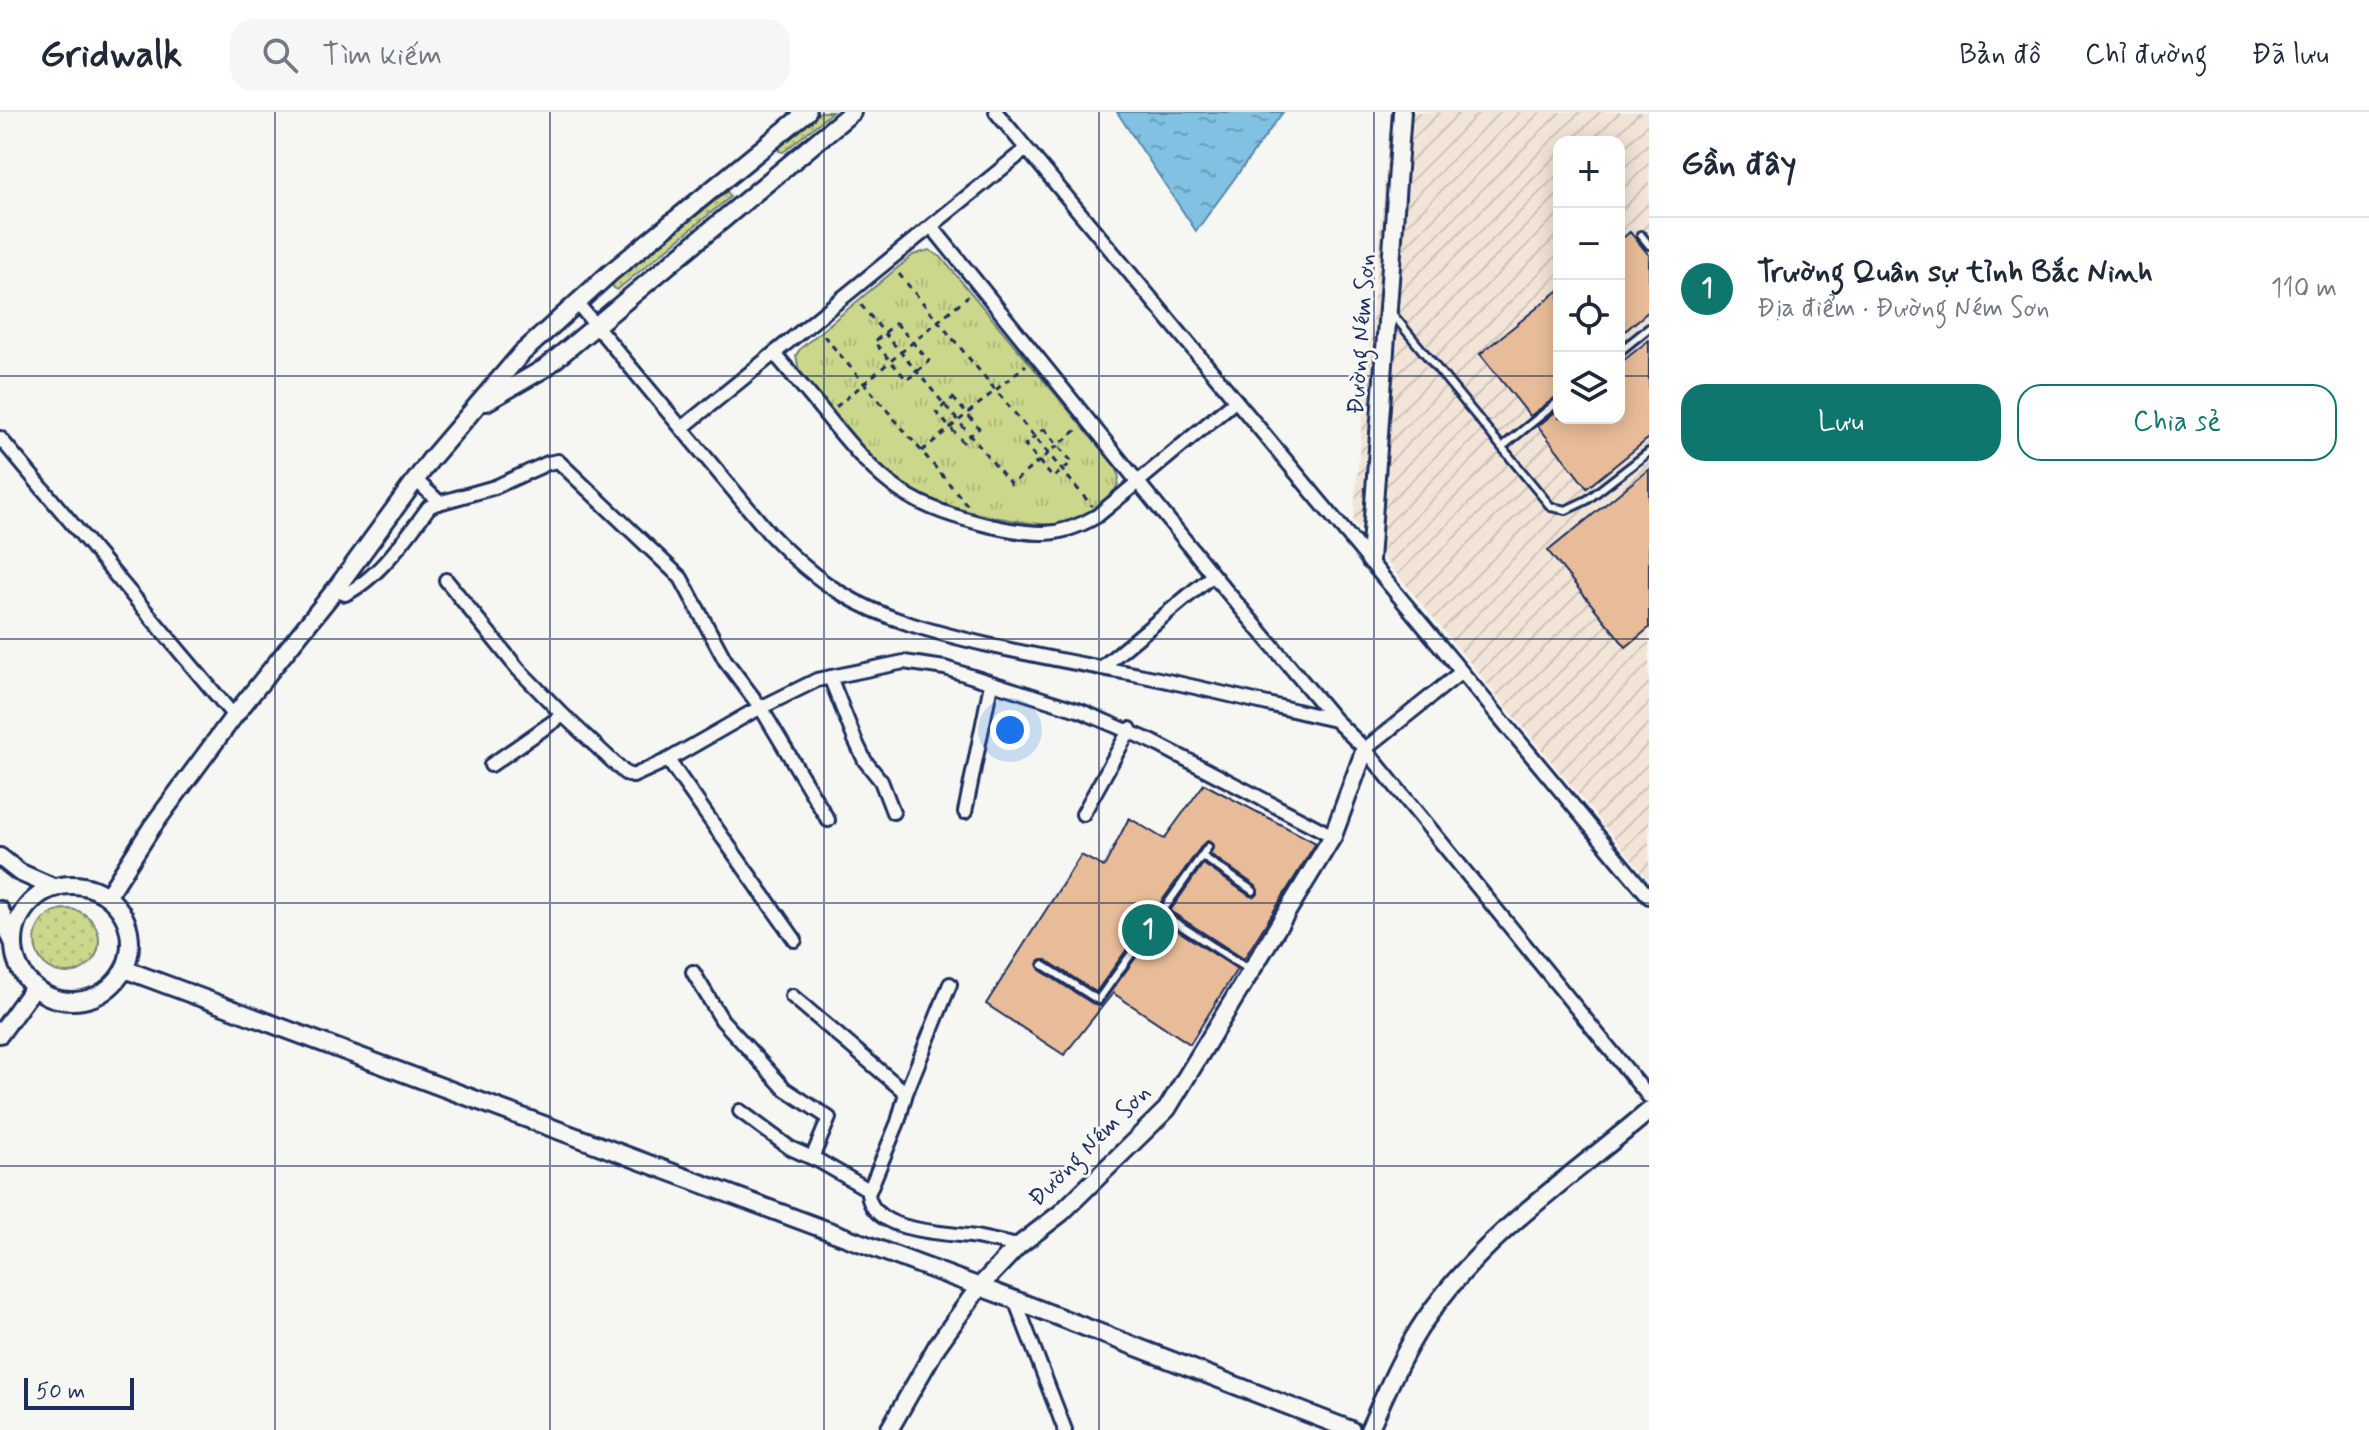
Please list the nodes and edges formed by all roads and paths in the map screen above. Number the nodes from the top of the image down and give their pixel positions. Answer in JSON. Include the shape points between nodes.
{"nodes":[{"id":1,"x":807,"y":112,"type":"edge"},
{"id":2,"x":852,"y":112,"type":"edge"},
{"id":3,"x":996,"y":112,"type":"edge"},
{"id":4,"x":1402,"y":112,"type":"edge"},
{"id":5,"x":1026,"y":149,"type":"junction"},
{"id":6,"x":750,"y":159,"type":"junction"},
{"id":7,"x":769,"y":181,"type":"junction"},
{"id":8,"x":932,"y":227,"type":"junction"},
{"id":9,"x":1641,"y":235,"type":"dead end"},
{"id":10,"x":1649,"y":245,"type":"edge"},
{"id":11,"x":899,"y":274,"type":"dead end"},
{"id":12,"x":968,"y":296,"type":"dead end"},
{"id":13,"x":577,"y":303,"type":"junction"},
{"id":14,"x":861,"y":305,"type":"dead end"},
{"id":15,"x":1388,"y":308,"type":"junction"},
{"id":16,"x":938,"y":321,"type":"junction"},
{"id":17,"x":596,"y":325,"type":"junction"},
{"id":18,"x":1649,"y":328,"type":"edge"},
{"id":19,"x":885,"y":333,"type":"junction"},
{"id":20,"x":824,"y":336,"type":"dead end"},
{"id":21,"x":912,"y":342,"type":"junction"},
{"id":22,"x":1625,"y":347,"type":"edge"},
{"id":23,"x":901,"y":352,"type":"junction"},
{"id":24,"x":775,"y":354,"type":"junction"},
{"id":25,"x":890,"y":361,"type":"junction"},
{"id":26,"x":1026,"y":365,"type":"dead end"},
{"id":27,"x":917,"y":371,"type":"junction"},
{"id":28,"x":864,"y":383,"type":"junction"},
{"id":29,"x":996,"y":390,"type":"junction"},
{"id":30,"x":1235,"y":401,"type":"junction"},
{"id":31,"x":945,"y":405,"type":"junction"},
{"id":32,"x":1553,"y":406,"type":"edge"},
{"id":33,"x":836,"y":407,"type":"dead end"},
{"id":34,"x":475,"y":409,"type":"junction"},
{"id":35,"x":967,"y":414,"type":"junction"},
{"id":36,"x":959,"y":421,"type":"junction"},
{"id":37,"x":682,"y":428,"type":"junction"},
{"id":38,"x":950,"y":428,"type":"junction"},
{"id":39,"x":1079,"y":429,"type":"dead end"},
{"id":40,"x":971,"y":435,"type":"junction"},
{"id":41,"x":1035,"y":437,"type":"junction"},
{"id":42,"x":0,"y":438,"type":"edge"},
{"id":43,"x":1058,"y":446,"type":"junction"},
{"id":44,"x":1502,"y":447,"type":"junction"},
{"id":45,"x":922,"y":451,"type":"junction"},
{"id":46,"x":1649,"y":452,"type":"edge"},
{"id":47,"x":1048,"y":453,"type":"junction"},
{"id":48,"x":1038,"y":461,"type":"junction"},
{"id":49,"x":1062,"y":470,"type":"junction"},
{"id":50,"x":416,"y":480,"type":"junction"},
{"id":51,"x":1137,"y":483,"type":"junction"},
{"id":52,"x":439,"y":502,"type":"junction"},
{"id":53,"x":1092,"y":506,"type":"dead end"},
{"id":54,"x":970,"y":508,"type":"dead end"},
{"id":55,"x":1370,"y":560,"type":"junction"},
{"id":56,"x":1213,"y":575,"type":"junction"},
{"id":57,"x":446,"y":580,"type":"dead end"},
{"id":58,"x":335,"y":590,"type":"junction"},
{"id":59,"x":1101,"y":668,"type":"junction"},
{"id":60,"x":1460,"y":673,"type":"junction"},
{"id":61,"x":830,"y":677,"type":"junction"},
{"id":62,"x":991,"y":684,"type":"junction"},
{"id":63,"x":761,"y":708,"type":"junction"},
{"id":64,"x":563,"y":715,"type":"junction"},
{"id":65,"x":234,"y":716,"type":"junction"},
{"id":66,"x":1335,"y":720,"type":"junction"},
{"id":67,"x":1130,"y":729,"type":"dead end"},
{"id":68,"x":1365,"y":749,"type":"junction"},
{"id":69,"x":668,"y":760,"type":"junction"},
{"id":70,"x":491,"y":765,"type":"dead end"},
{"id":71,"x":893,"y":812,"type":"dead end"},
{"id":72,"x":965,"y":812,"type":"dead end"},
{"id":73,"x":1083,"y":814,"type":"dead end"},
{"id":74,"x":828,"y":820,"type":"dead end"},
{"id":75,"x":1333,"y":836,"type":"junction"},
{"id":76,"x":1208,"y":847,"type":"dead end"},
{"id":77,"x":1202,"y":856,"type":"junction"},
{"id":78,"x":0,"y":857,"type":"edge"},
{"id":79,"x":55,"y":888,"type":"junction"},
{"id":80,"x":1253,"y":891,"type":"dead end"},
{"id":81,"x":107,"y":897,"type":"junction"},
{"id":82,"x":1649,"y":897,"type":"edge"},
{"id":83,"x":0,"y":910,"type":"edge"},
{"id":84,"x":1161,"y":913,"type":"junction"},
{"id":85,"x":795,"y":940,"type":"dead end"},
{"id":86,"x":14,"y":943,"type":"junction"},
{"id":87,"x":1043,"y":965,"type":"dead end"},
{"id":88,"x":124,"y":969,"type":"junction"},
{"id":89,"x":1251,"y":971,"type":"junction"},
{"id":90,"x":693,"y":972,"type":"dead end"},
{"id":91,"x":950,"y":984,"type":"dead end"},
{"id":92,"x":34,"y":987,"type":"junction"},
{"id":93,"x":792,"y":996,"type":"dead end"},
{"id":94,"x":0,"y":1034,"type":"edge"},
{"id":95,"x":906,"y":1093,"type":"junction"},
{"id":96,"x":1649,"y":1097,"type":"edge"},
{"id":97,"x":740,"y":1111,"type":"dead end"},
{"id":98,"x":1649,"y":1111,"type":"edge"},
{"id":99,"x":812,"y":1158,"type":"junction"},
{"id":100,"x":869,"y":1190,"type":"junction"},
{"id":101,"x":1018,"y":1246,"type":"junction"},
{"id":102,"x":979,"y":1287,"type":"junction"},
{"id":103,"x":1015,"y":1300,"type":"junction"},
{"id":104,"x":889,"y":1430,"type":"edge"},
{"id":105,"x":1065,"y":1430,"type":"edge"},
{"id":106,"x":1351,"y":1430,"type":"edge"},
{"id":107,"x":1369,"y":1430,"type":"edge"}],
"edges":[{"from":1,"to":6,"type":"street"},
{"from":2,"to":7,"type":"street"},
{"from":3,"to":5,"type":"street"},
{"from":4,"to":15,"type":"street","name":"Đường Ném Sơn"},
{"from":5,"to":8,"type":"street"},
{"from":5,"to":30,"type":"street"},
{"from":6,"to":7,"type":"street"},
{"from":6,"to":13,"type":"street"},
{"from":7,"to":17,"type":"street"},
{"from":8,"to":24,"type":"street"},
{"from":8,"to":51,"type":"street"},
{"from":9,"to":10,"type":"lane"},
{"from":11,"to":16,"type":"path"},
{"from":12,"to":16,"type":"path"},
{"from":13,"to":17,"type":"street"},
{"from":13,"to":34,"type":"street","via":[[521,354]]},
{"from":14,"to":19,"type":"path"},
{"from":15,"to":44,"type":"lane"},
{"from":15,"to":55,"type":"street","name":"Đường Ném Sơn"},
{"from":16,"to":21,"type":"path"},
{"from":16,"to":29,"type":"path"},
{"from":17,"to":34,"type":"street","via":[[545,368]]},
{"from":17,"to":37,"type":"street"},
{"from":18,"to":22,"type":"lane"},
{"from":19,"to":21,"type":"path","via":[[896,323]]},
{"from":19,"to":23,"type":"path"},
{"from":19,"to":25,"type":"path","via":[[874,342]]},
{"from":20,"to":28,"type":"path"},
{"from":21,"to":23,"type":"path"},
{"from":21,"to":27,"type":"path","via":[[929,361]]},
{"from":23,"to":25,"type":"path"},
{"from":23,"to":27,"type":"path"},
{"from":24,"to":37,"type":"street"},
{"from":24,"to":51,"type":"street","via":[[877,473],[900,491],[952,516],[1053,534],[1097,516]]},
{"from":25,"to":27,"type":"path","via":[[907,380]]},
{"from":25,"to":28,"type":"path"},
{"from":26,"to":29,"type":"path"},
{"from":27,"to":31,"type":"path"},
{"from":28,"to":33,"type":"path"},
{"from":28,"to":45,"type":"path"},
{"from":29,"to":35,"type":"path"},
{"from":29,"to":41,"type":"path"},
{"from":30,"to":51,"type":"street"},
{"from":30,"to":55,"type":"street"},
{"from":31,"to":35,"type":"path","via":[[953,398]]},
{"from":31,"to":36,"type":"path"},
{"from":31,"to":38,"type":"path","via":[[936,412]]},
{"from":32,"to":44,"type":"lane"},
{"from":34,"to":50,"type":"street"},
{"from":35,"to":36,"type":"path"},
{"from":35,"to":40,"type":"path","via":[[979,428]]},
{"from":36,"to":38,"type":"path"},
{"from":36,"to":40,"type":"path"},
{"from":37,"to":59,"type":"street","via":[[779,543],[846,596],[940,634]]},
{"from":38,"to":40,"type":"path","via":[[963,442]]},
{"from":38,"to":45,"type":"path"},
{"from":39,"to":43,"type":"path"},
{"from":40,"to":48,"type":"path","via":[[1011,484]]},
{"from":41,"to":43,"type":"path","via":[[1044,429]]},
{"from":41,"to":47,"type":"path"},
{"from":41,"to":48,"type":"path","via":[[1025,445]]},
{"from":42,"to":65,"type":"street"},
{"from":43,"to":47,"type":"path"},
{"from":43,"to":49,"type":"path","via":[[1072,462]]},
{"from":44,"to":46,"type":"lane","via":[[1551,507],[1566,510]]},
{"from":45,"to":54,"type":"path"},
{"from":47,"to":48,"type":"path"},
{"from":47,"to":49,"type":"path"},
{"from":48,"to":49,"type":"path","via":[[1053,478]]},
{"from":49,"to":53,"type":"path"},
{"from":50,"to":52,"type":"street"},
{"from":50,"to":58,"type":"street"},
{"from":51,"to":56,"type":"street"},
{"from":52,"to":58,"type":"street","via":[[363,584],[345,594]]},
{"from":52,"to":63,"type":"street","via":[[495,487],[558,461],[681,578],[725,660]]},
{"from":55,"to":60,"type":"street"},
{"from":56,"to":59,"type":"street"},
{"from":56,"to":66,"type":"street"},
{"from":57,"to":64,"type":"street"},
{"from":58,"to":65,"type":"street"},
{"from":59,"to":66,"type":"street"},
{"from":60,"to":68,"type":"street"},
{"from":60,"to":82,"type":"street"},
{"from":61,"to":62,"type":"street","via":[[904,662],[945,668]]},
{"from":61,"to":63,"type":"street"},
{"from":61,"to":71,"type":"street"},
{"from":62,"to":72,"type":"street"},
{"from":62,"to":75,"type":"street","via":[[1081,711],[1153,742]]},
{"from":63,"to":69,"type":"street"},
{"from":63,"to":74,"type":"street"},
{"from":64,"to":69,"type":"street","via":[[625,773],[633,776]]},
{"from":64,"to":70,"type":"street"},
{"from":65,"to":81,"type":"street"},
{"from":66,"to":68,"type":"street"},
{"from":67,"to":73,"type":"street"},
{"from":68,"to":75,"type":"street","name":"Đường Ném Sơn"},
{"from":68,"to":96,"type":"street"},
{"from":69,"to":85,"type":"street"},
{"from":75,"to":89,"type":"street","name":"Đường Ném Sơn"},
{"from":76,"to":77,"type":"lane"},
{"from":77,"to":80,"type":"lane"},
{"from":77,"to":84,"type":"lane"},
{"from":78,"to":79,"type":"street"},
{"from":79,"to":81,"type":"street","via":[[87,887]]},
{"from":79,"to":86,"type":"street","via":[[36,897],[22,913]]},
{"from":81,"to":88,"type":"street","via":[[127,924],[130,947]]},
{"from":83,"to":86,"type":"street"},
{"from":84,"to":87,"type":"lane","via":[[1098,1000]]},
{"from":84,"to":89,"type":"lane"},
{"from":86,"to":92,"type":"street","via":[[21,972]]},
{"from":88,"to":92,"type":"street","via":[[110,987],[78,1001],[55,999]]},
{"from":88,"to":102,"type":"street"},
{"from":89,"to":101,"type":"street","name":"Đường Ném Sơn","via":[[1167,1109],[1061,1213]]},
{"from":90,"to":99,"type":"street","via":[[722,1020],[785,1089],[829,1118]]},
{"from":91,"to":95,"type":"street"},
{"from":92,"to":94,"type":"street"},
{"from":93,"to":95,"type":"street"},
{"from":95,"to":100,"type":"street"},
{"from":97,"to":99,"type":"street"},
{"from":98,"to":107,"type":"street","via":[[1505,1229],[1465,1270],[1418,1329]]},
{"from":99,"to":100,"type":"street"},
{"from":100,"to":101,"type":"street","via":[[874,1209],[906,1228]]},
{"from":101,"to":102,"type":"street","name":"Đường Ném Sơn"},
{"from":102,"to":103,"type":"street"},
{"from":102,"to":104,"type":"street","name":"Đường Ném Sơn","via":[[937,1346]]},
{"from":103,"to":105,"type":"street"},
{"from":103,"to":106,"type":"street"}]}
